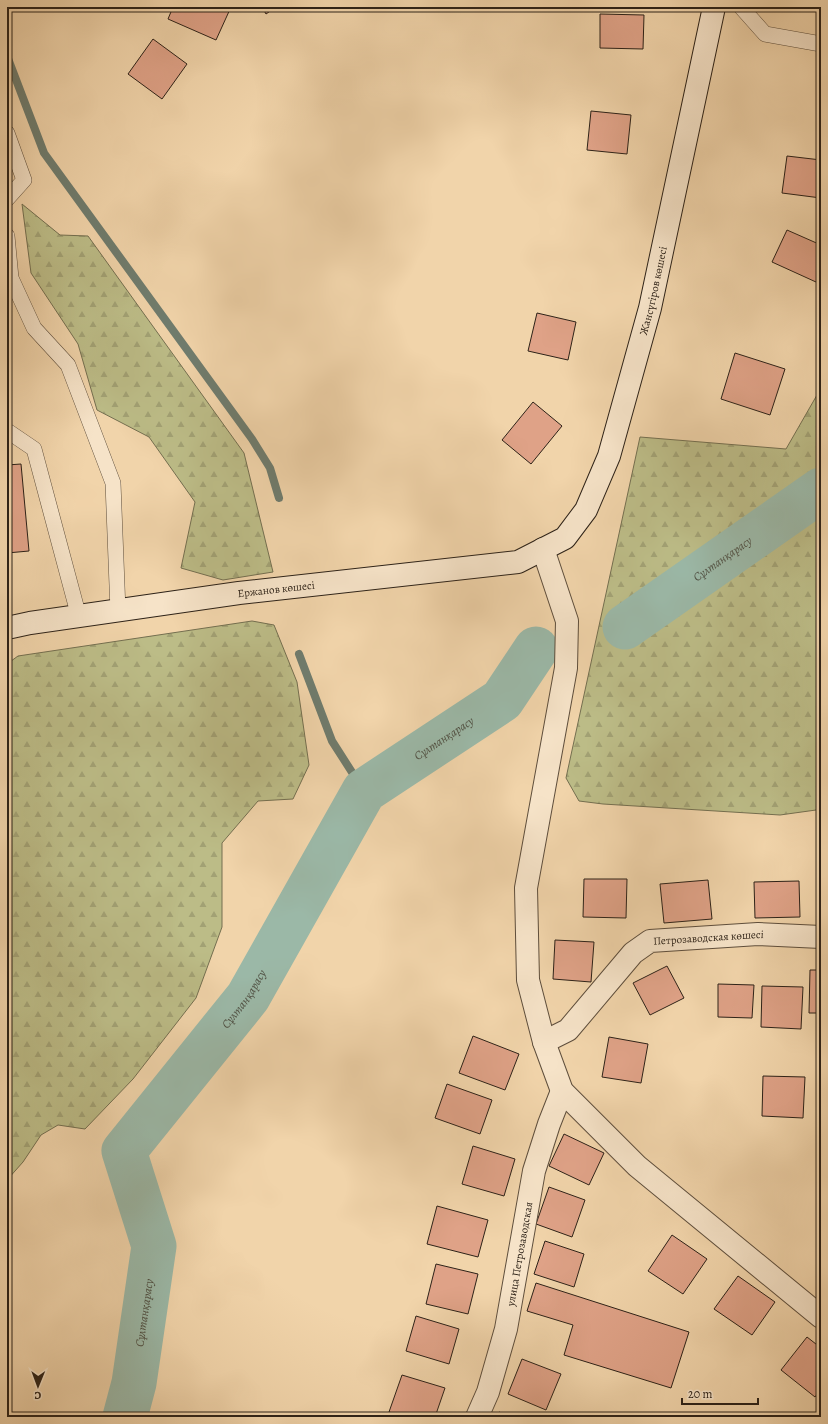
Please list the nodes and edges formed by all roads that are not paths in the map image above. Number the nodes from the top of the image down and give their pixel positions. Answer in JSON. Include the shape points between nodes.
{"nodes":[{"id":1,"x":714,"y":7,"type":"edge"},
{"id":2,"x":741,"y":7,"type":"edge"},
{"id":3,"x":821,"y":44,"type":"edge"},
{"id":4,"x":7,"y":133,"type":"edge"},
{"id":5,"x":7,"y":199,"type":"edge"},
{"id":6,"x":7,"y":236,"type":"edge"},
{"id":7,"x":7,"y":433,"type":"edge"},
{"id":8,"x":543,"y":549,"type":"junction"},
{"id":9,"x":118,"y":611,"type":"junction"},
{"id":10,"x":79,"y":617,"type":"junction"},
{"id":11,"x":7,"y":628,"type":"edge"},
{"id":12,"x":821,"y":937,"type":"edge"},
{"id":13,"x":544,"y":1042,"type":"junction"},
{"id":14,"x":562,"y":1091,"type":"junction"},
{"id":15,"x":821,"y":1317,"type":"edge"},
{"id":16,"x":477,"y":1417,"type":"edge"}],
"edges":[{"from":1,"to":8,"type":"street","name":"Жансүгіров көшесі","via":[[650,308],[609,456],[586,510],[565,538]]},
{"from":2,"to":3,"type":"lane","via":[[765,34]]},
{"from":4,"to":5,"type":"lane","via":[[24,180]]},
{"from":6,"to":9,"type":"lane","via":[[11,278],[34,328],[68,365],[113,483]]},
{"from":7,"to":10,"type":"lane","via":[[34,449]]},
{"from":8,"to":9,"type":"street","name":"Ержанов көшесі","via":[[518,562],[239,593]]},
{"from":8,"to":13,"type":"street","via":[[567,621],[566,668],[526,888],[528,980]]},
{"from":9,"to":10,"type":"street","name":"Ержанов көшесі"},
{"from":10,"to":11,"type":"street","name":"Ержанов көшесі"},
{"from":12,"to":13,"type":"street","name":"Петрозаводская көшесі","via":[[758,934],[650,941],[633,953],[568,1030]]},
{"from":13,"to":14,"type":"street"},
{"from":14,"to":15,"type":"street","via":[[637,1166]]},
{"from":14,"to":16,"type":"street","name":"улица Петрозаводская","via":[[534,1171],[506,1329],[488,1392]]}]}
